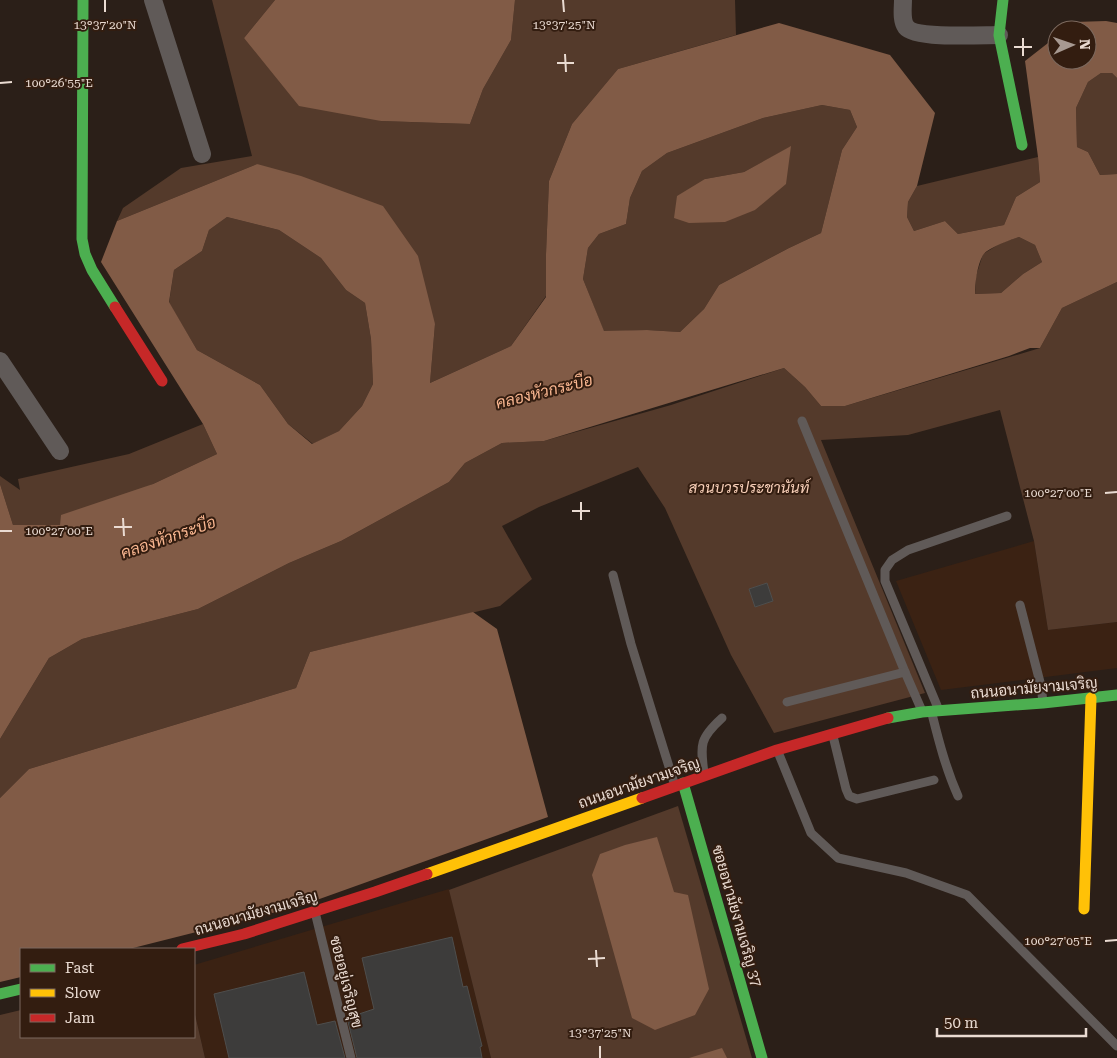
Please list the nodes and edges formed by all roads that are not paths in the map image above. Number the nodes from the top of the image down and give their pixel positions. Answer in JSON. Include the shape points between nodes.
{"nodes":[{"id":1,"x":83,"y":0,"type":"edge"},
{"id":2,"x":153,"y":0,"type":"edge"},
{"id":3,"x":903,"y":0,"type":"edge"},
{"id":4,"x":1003,"y":0,"type":"edge"},
{"id":5,"x":999,"y":35,"type":"junction"},
{"id":6,"x":1022,"y":145,"type":"dead end"},
{"id":7,"x":202,"y":154,"type":"dead end"},
{"id":8,"x":0,"y":361,"type":"edge"},
{"id":9,"x":162,"y":381,"type":"dead end"},
{"id":10,"x":802,"y":421,"type":"dead end"},
{"id":11,"x":60,"y":451,"type":"dead end"},
{"id":12,"x":1007,"y":516,"type":"dead end"},
{"id":13,"x":613,"y":575,"type":"dead end"},
{"id":14,"x":1020,"y":605,"type":"dead end"},
{"id":15,"x":905,"y":672,"type":"junction"},
{"id":16,"x":1117,"y":695,"type":"edge"},
{"id":17,"x":1091,"y":698,"type":"junction"},
{"id":18,"x":787,"y":702,"type":"dead end"},
{"id":19,"x":1043,"y":703,"type":"junction"},
{"id":20,"x":931,"y":711,"type":"junction"},
{"id":21,"x":722,"y":718,"type":"dead end"},
{"id":22,"x":832,"y":734,"type":"junction"},
{"id":23,"x":777,"y":750,"type":"junction"},
{"id":24,"x":705,"y":775,"type":"junction"},
{"id":25,"x":934,"y":780,"type":"dead end"},
{"id":26,"x":679,"y":784,"type":"junction"},
{"id":27,"x":958,"y":796,"type":"dead end"},
{"id":28,"x":1084,"y":909,"type":"dead end"},
{"id":29,"x":315,"y":912,"type":"junction"},
{"id":30,"x":186,"y":948,"type":"edge"},
{"id":31,"x":20,"y":989,"type":"edge"},
{"id":32,"x":0,"y":994,"type":"edge"},
{"id":33,"x":1117,"y":1046,"type":"edge"},
{"id":34,"x":350,"y":1058,"type":"edge"},
{"id":35,"x":762,"y":1058,"type":"edge"}],
"edges":[{"from":1,"to":9,"type":"street","via":[[84,254]]},
{"from":2,"to":7,"type":"street"},
{"from":3,"to":5,"type":"street","via":[[906,27],[914,32],[927,35]]},
{"from":4,"to":5,"type":"street"},
{"from":5,"to":6,"type":"street"},
{"from":8,"to":11,"type":"street"},
{"from":10,"to":15,"type":"lane"},
{"from":12,"to":20,"type":"lane","via":[[908,550],[892,560],[885,570],[885,581]]},
{"from":13,"to":26,"type":"lane","via":[[631,644]]},
{"from":14,"to":19,"type":"lane"},
{"from":15,"to":18,"type":"lane"},
{"from":15,"to":20,"type":"lane"},
{"from":16,"to":17,"type":"street","name":"ถนนอนามัยงามเจริญ"},
{"from":17,"to":19,"type":"street","name":"ถนนอนามัยงามเจริญ"},
{"from":17,"to":28,"type":"street"},
{"from":19,"to":20,"type":"street","name":"ถนนอนามัยงามเจริญ"},
{"from":20,"to":22,"type":"street","name":"ถนนอนามัยงามเจริญ","via":[[885,719]]},
{"from":20,"to":27,"type":"lane"},
{"from":21,"to":24,"type":"lane","via":[[704,738],[701,752]]},
{"from":22,"to":23,"type":"street","name":"ถนนอนามัยงามเจริญ"},
{"from":22,"to":25,"type":"lane","via":[[849,796],[857,799]]},
{"from":23,"to":24,"type":"street","name":"ถนนอนามัยงามเจริญ"},
{"from":23,"to":33,"type":"lane","via":[[811,833],[838,858],[906,873],[967,895]]},
{"from":24,"to":26,"type":"street","name":"ถนนอนามัยงามเจริญ"},
{"from":26,"to":29,"type":"street","name":"ถนนอนามัยงามเจริญ"},
{"from":26,"to":35,"type":"street","name":"ซอยอนามัยงามเจริญ 37"},
{"from":29,"to":30,"type":"street","name":"ถนนอนามัยงามเจริญ"},
{"from":29,"to":34,"type":"lane","name":"ซอยอยู่เจริญสุข"},
{"from":31,"to":32,"type":"street"}]}
